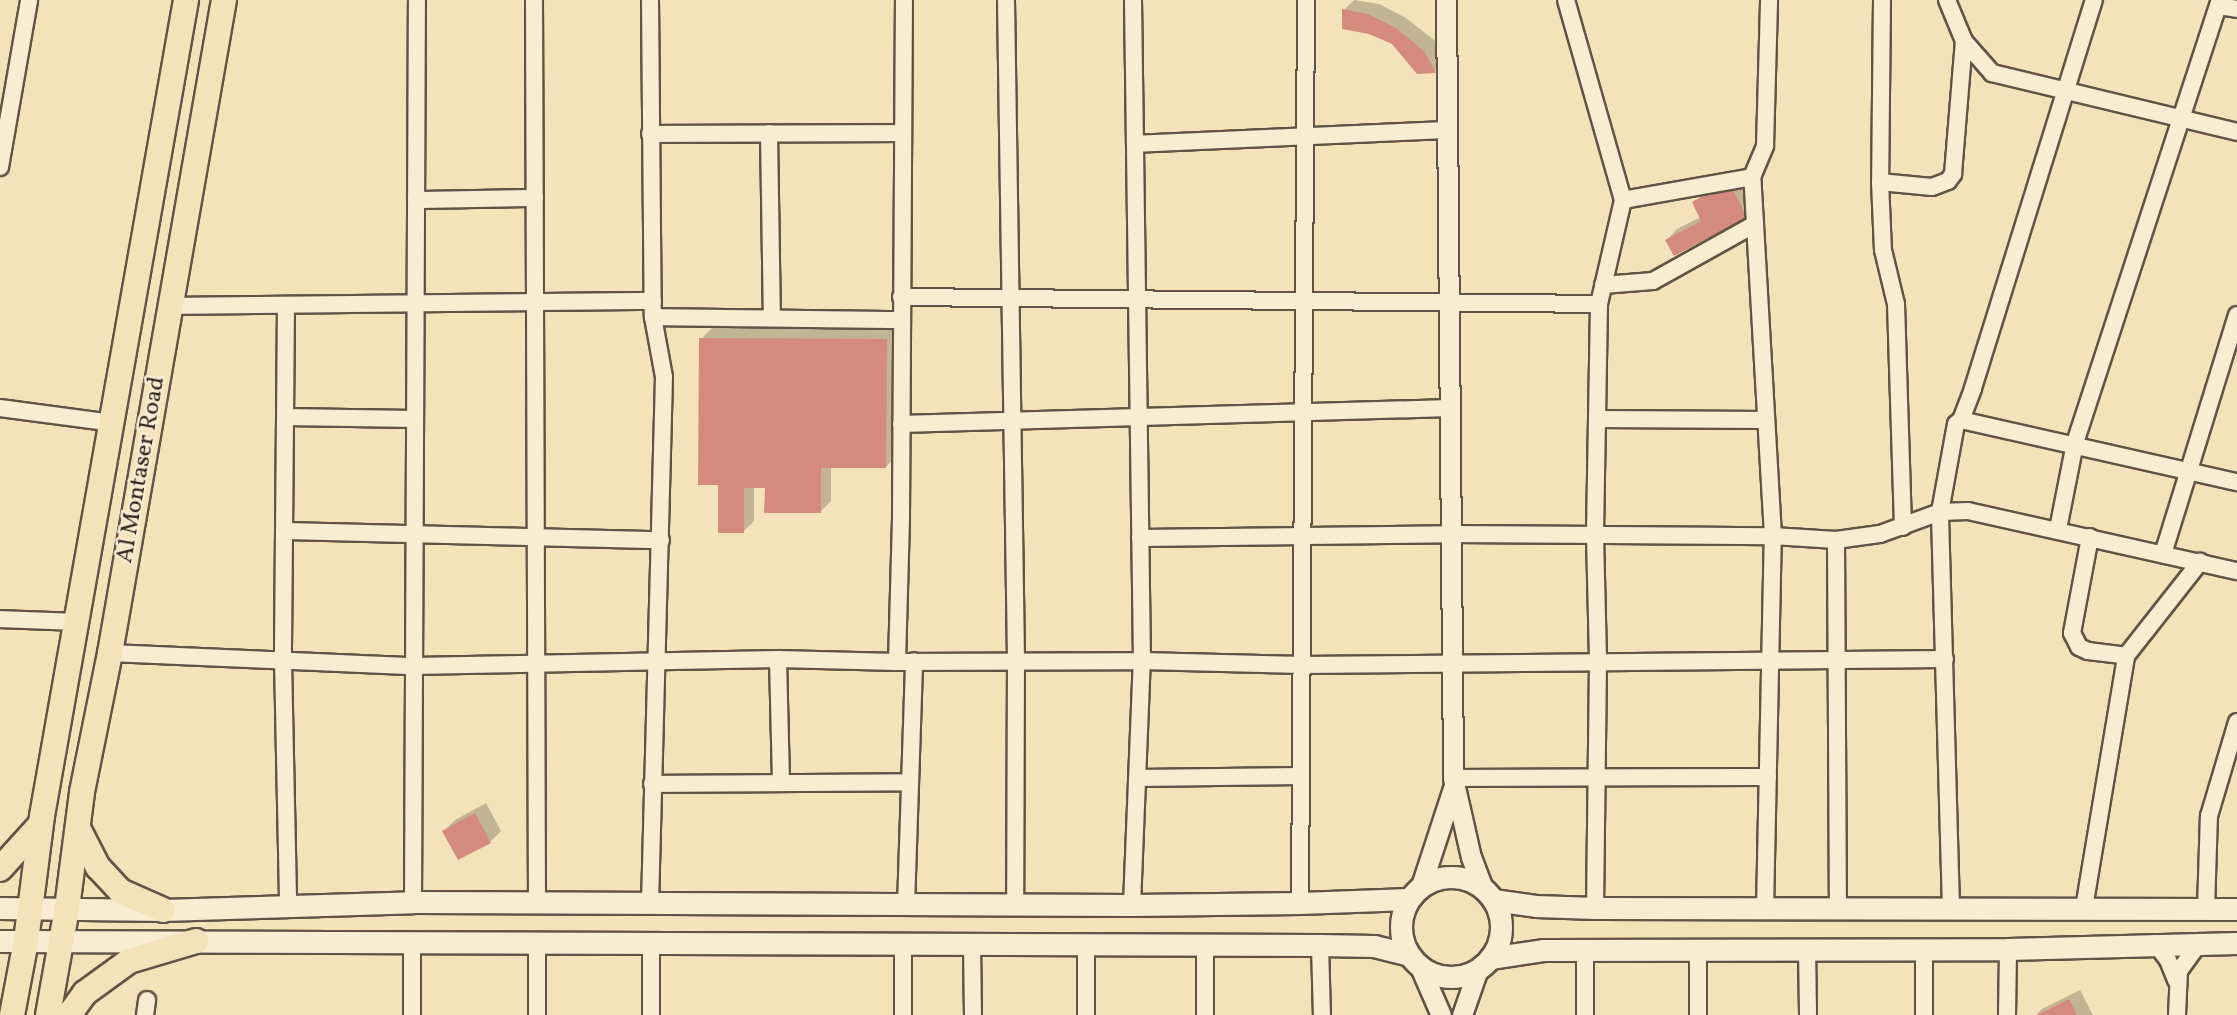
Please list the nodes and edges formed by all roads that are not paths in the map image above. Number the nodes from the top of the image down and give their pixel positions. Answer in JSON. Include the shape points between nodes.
{"nodes":[{"id":1,"x":29,"y":0,"type":"edge"},
{"id":2,"x":186,"y":0,"type":"edge"},
{"id":3,"x":224,"y":0,"type":"edge"},
{"id":4,"x":417,"y":0,"type":"edge"},
{"id":5,"x":534,"y":0,"type":"edge"},
{"id":6,"x":650,"y":0,"type":"edge"},
{"id":7,"x":904,"y":0,"type":"edge"},
{"id":8,"x":1006,"y":0,"type":"edge"},
{"id":9,"x":1133,"y":0,"type":"edge"},
{"id":10,"x":1306,"y":0,"type":"edge"},
{"id":11,"x":1446,"y":0,"type":"edge"},
{"id":12,"x":1566,"y":0,"type":"edge"},
{"id":13,"x":1769,"y":0,"type":"edge"},
{"id":14,"x":1882,"y":0,"type":"edge"},
{"id":15,"x":1947,"y":0,"type":"edge"},
{"id":16,"x":2094,"y":0,"type":"edge"},
{"id":17,"x":2220,"y":3,"type":"edge"},
{"id":18,"x":2237,"y":9,"type":"edge"},
{"id":19,"x":1964,"y":41,"type":"junction"},
{"id":20,"x":2064,"y":91,"type":"junction"},
{"id":21,"x":2180,"y":118,"type":"junction"},
{"id":22,"x":1449,"y":130,"type":"junction"},
{"id":23,"x":2237,"y":132,"type":"edge"},
{"id":24,"x":769,"y":133,"type":"junction"},
{"id":25,"x":903,"y":133,"type":"junction"},
{"id":26,"x":650,"y":134,"type":"junction"},
{"id":27,"x":1304,"y":134,"type":"junction"},
{"id":28,"x":1135,"y":144,"type":"junction"},
{"id":29,"x":0,"y":167,"type":"edge"},
{"id":30,"x":1752,"y":177,"type":"junction"},
{"id":31,"x":1880,"y":182,"type":"junction"},
{"id":32,"x":535,"y":198,"type":"junction"},
{"id":33,"x":416,"y":200,"type":"junction"},
{"id":34,"x":1623,"y":200,"type":"junction"},
{"id":35,"x":1755,"y":224,"type":"junction"},
{"id":36,"x":1603,"y":285,"type":"junction"},
{"id":37,"x":901,"y":297,"type":"junction"},
{"id":38,"x":1010,"y":298,"type":"junction"},
{"id":39,"x":1137,"y":300,"type":"junction"},
{"id":40,"x":535,"y":302,"type":"junction"},
{"id":41,"x":1304,"y":302,"type":"junction"},
{"id":42,"x":416,"y":303,"type":"junction"},
{"id":43,"x":1448,"y":304,"type":"junction"},
{"id":44,"x":1599,"y":304,"type":"junction"},
{"id":45,"x":286,"y":305,"type":"junction"},
{"id":46,"x":171,"y":306,"type":"junction"},
{"id":47,"x":653,"y":309,"type":"junction"},
{"id":48,"x":2237,"y":315,"type":"edge"},
{"id":49,"x":772,"y":318,"type":"junction"},
{"id":50,"x":901,"y":320,"type":"junction"},
{"id":51,"x":0,"y":408,"type":"edge"},
{"id":52,"x":1449,"y":408,"type":"junction"},
{"id":53,"x":1304,"y":412,"type":"junction"},
{"id":54,"x":285,"y":417,"type":"junction"},
{"id":55,"x":1138,"y":417,"type":"junction"},
{"id":56,"x":415,"y":419,"type":"junction"},
{"id":57,"x":1597,"y":419,"type":"junction"},
{"id":58,"x":1766,"y":420,"type":"junction"},
{"id":59,"x":1961,"y":420,"type":"junction"},
{"id":60,"x":1012,"y":421,"type":"junction"},
{"id":61,"x":112,"y":423,"type":"junction"},
{"id":62,"x":901,"y":424,"type":"junction"},
{"id":63,"x":2075,"y":443,"type":"junction"},
{"id":64,"x":2189,"y":472,"type":"junction"},
{"id":65,"x":2237,"y":482,"type":"edge"},
{"id":66,"x":1940,"y":512,"type":"junction"},
{"id":67,"x":1903,"y":527,"type":"junction"},
{"id":68,"x":2058,"y":530,"type":"junction"},
{"id":69,"x":284,"y":531,"type":"junction"},
{"id":70,"x":1451,"y":534,"type":"junction"},
{"id":71,"x":1303,"y":535,"type":"junction"},
{"id":72,"x":414,"y":536,"type":"junction"},
{"id":73,"x":1595,"y":536,"type":"junction"},
{"id":74,"x":1773,"y":536,"type":"junction"},
{"id":75,"x":536,"y":537,"type":"junction"},
{"id":76,"x":2090,"y":537,"type":"junction"},
{"id":77,"x":1140,"y":538,"type":"junction"},
{"id":78,"x":660,"y":540,"type":"junction"},
{"id":79,"x":1836,"y":540,"type":"junction"},
{"id":80,"x":2163,"y":554,"type":"junction"},
{"id":81,"x":2200,"y":562,"type":"junction"},
{"id":82,"x":2237,"y":571,"type":"edge"},
{"id":83,"x":0,"y":619,"type":"edge"},
{"id":84,"x":77,"y":622,"type":"junction"},
{"id":85,"x":110,"y":653,"type":"junction"},
{"id":86,"x":2126,"y":656,"type":"junction"},
{"id":87,"x":778,"y":659,"type":"junction"},
{"id":88,"x":1945,"y":659,"type":"junction"},
{"id":89,"x":284,"y":660,"type":"junction"},
{"id":90,"x":1142,"y":660,"type":"junction"},
{"id":91,"x":654,"y":661,"type":"junction"},
{"id":92,"x":914,"y":661,"type":"junction"},
{"id":93,"x":1016,"y":661,"type":"junction"},
{"id":94,"x":1771,"y":661,"type":"junction"},
{"id":95,"x":1837,"y":661,"type":"junction"},
{"id":96,"x":897,"y":662,"type":"junction"},
{"id":97,"x":1598,"y":663,"type":"junction"},
{"id":98,"x":1450,"y":664,"type":"junction"},
{"id":99,"x":536,"y":665,"type":"junction"},
{"id":100,"x":1302,"y":665,"type":"junction"},
{"id":101,"x":413,"y":666,"type":"junction"},
{"id":102,"x":2237,"y":722,"type":"edge"},
{"id":103,"x":1301,"y":776,"type":"junction"},
{"id":104,"x":1768,"y":777,"type":"junction"},
{"id":105,"x":1137,"y":778,"type":"junction"},
{"id":106,"x":1597,"y":778,"type":"junction"},
{"id":107,"x":910,"y":782,"type":"junction"},
{"id":108,"x":781,"y":783,"type":"junction"},
{"id":109,"x":1453,"y":783,"type":"junction"},
{"id":110,"x":652,"y":784,"type":"junction"},
{"id":111,"x":41,"y":824,"type":"junction"},
{"id":112,"x":78,"y":828,"type":"junction"},
{"id":113,"x":0,"y":869,"type":"edge"},
{"id":114,"x":1415,"y":892,"type":"junction"},
{"id":115,"x":1488,"y":894,"type":"junction"},
{"id":116,"x":413,"y":902,"type":"junction"},
{"id":117,"x":537,"y":903,"type":"junction"},
{"id":118,"x":650,"y":904,"type":"junction"},
{"id":119,"x":1300,"y":904,"type":"junction"},
{"id":120,"x":1015,"y":905,"type":"junction"},
{"id":121,"x":1132,"y":905,"type":"junction"},
{"id":122,"x":906,"y":906,"type":"junction"},
{"id":123,"x":30,"y":907,"type":"junction"},
{"id":124,"x":288,"y":907,"type":"junction"},
{"id":125,"x":0,"y":908,"type":"edge"},
{"id":126,"x":67,"y":908,"type":"junction"},
{"id":127,"x":1595,"y":908,"type":"junction"},
{"id":128,"x":2084,"y":908,"type":"junction"},
{"id":129,"x":1765,"y":909,"type":"junction"},
{"id":130,"x":1838,"y":909,"type":"junction"},
{"id":131,"x":1951,"y":909,"type":"junction"},
{"id":132,"x":2206,"y":909,"type":"junction"},
{"id":133,"x":2237,"y":909,"type":"edge"},
{"id":134,"x":163,"y":910,"type":"junction"},
{"id":135,"x":0,"y":941,"type":"edge"},
{"id":136,"x":26,"y":941,"type":"junction"},
{"id":137,"x":61,"y":941,"type":"junction"},
{"id":138,"x":196,"y":941,"type":"junction"},
{"id":139,"x":412,"y":942,"type":"junction"},
{"id":140,"x":2200,"y":942,"type":"junction"},
{"id":141,"x":652,"y":943,"type":"junction"},
{"id":142,"x":2155,"y":943,"type":"junction"},
{"id":143,"x":2237,"y":943,"type":"edge"},
{"id":144,"x":537,"y":944,"type":"junction"},
{"id":145,"x":903,"y":944,"type":"junction"},
{"id":146,"x":972,"y":944,"type":"junction"},
{"id":147,"x":1086,"y":944,"type":"junction"},
{"id":148,"x":1205,"y":945,"type":"junction"},
{"id":149,"x":1320,"y":945,"type":"junction"},
{"id":150,"x":1924,"y":948,"type":"junction"},
{"id":151,"x":1585,"y":949,"type":"junction"},
{"id":152,"x":1698,"y":949,"type":"junction"},
{"id":153,"x":2008,"y":949,"type":"junction"},
{"id":154,"x":1807,"y":950,"type":"junction"},
{"id":155,"x":1414,"y":961,"type":"junction"},
{"id":156,"x":1484,"y":964,"type":"junction"},
{"id":157,"x":2176,"y":979,"type":"junction"},
{"id":158,"x":12,"y":1015,"type":"edge"},
{"id":159,"x":48,"y":1015,"type":"edge"},
{"id":160,"x":69,"y":1015,"type":"edge"},
{"id":161,"x":412,"y":1015,"type":"edge"},
{"id":162,"x":537,"y":1015,"type":"edge"},
{"id":163,"x":651,"y":1015,"type":"edge"},
{"id":164,"x":903,"y":1015,"type":"edge"},
{"id":165,"x":973,"y":1015,"type":"edge"},
{"id":166,"x":1086,"y":1015,"type":"edge"},
{"id":167,"x":1205,"y":1015,"type":"edge"},
{"id":168,"x":1322,"y":1015,"type":"edge"},
{"id":169,"x":1441,"y":1015,"type":"edge"},
{"id":170,"x":1462,"y":1015,"type":"edge"},
{"id":171,"x":1585,"y":1015,"type":"edge"},
{"id":172,"x":1698,"y":1015,"type":"edge"},
{"id":173,"x":1808,"y":1015,"type":"edge"},
{"id":174,"x":1924,"y":1015,"type":"edge"},
{"id":175,"x":2007,"y":1015,"type":"edge"},
{"id":176,"x":2177,"y":1015,"type":"edge"}],
"edges":[{"from":1,"to":29,"type":"street"},
{"from":2,"to":61,"type":"main road","name":"Al Montaser Road"},
{"from":3,"to":46,"type":"main road","name":"Al Montaser Road"},
{"from":4,"to":33,"type":"street"},
{"from":5,"to":32,"type":"street"},
{"from":6,"to":26,"type":"street"},
{"from":7,"to":25,"type":"street"},
{"from":8,"to":38,"type":"street"},
{"from":9,"to":28,"type":"street"},
{"from":10,"to":27,"type":"street"},
{"from":11,"to":22,"type":"street"},
{"from":12,"to":34,"type":"street"},
{"from":13,"to":30,"type":"street","via":[[1765,146]]},
{"from":14,"to":31,"type":"street"},
{"from":15,"to":19,"type":"street"},
{"from":16,"to":20,"type":"street"},
{"from":17,"to":18,"type":"street"},
{"from":17,"to":21,"type":"street"},
{"from":19,"to":20,"type":"street","via":[[1992,73]]},
{"from":19,"to":31,"type":"street","via":[[1953,174],[1932,187]]},
{"from":20,"to":21,"type":"street"},
{"from":20,"to":59,"type":"street"},
{"from":21,"to":23,"type":"street"},
{"from":21,"to":63,"type":"street"},
{"from":22,"to":27,"type":"street"},
{"from":22,"to":43,"type":"street"},
{"from":24,"to":25,"type":"street"},
{"from":24,"to":26,"type":"street"},
{"from":24,"to":49,"type":"street"},
{"from":25,"to":37,"type":"street"},
{"from":26,"to":47,"type":"street"},
{"from":27,"to":28,"type":"street"},
{"from":27,"to":41,"type":"street"},
{"from":28,"to":39,"type":"street"},
{"from":30,"to":34,"type":"street"},
{"from":30,"to":35,"type":"street"},
{"from":31,"to":67,"type":"street","via":[[1883,250],[1896,304]]},
{"from":32,"to":33,"type":"street"},
{"from":32,"to":40,"type":"street"},
{"from":33,"to":42,"type":"street"},
{"from":34,"to":36,"type":"street"},
{"from":35,"to":36,"type":"street","via":[[1653,281]]},
{"from":35,"to":58,"type":"street"},
{"from":36,"to":44,"type":"street"},
{"from":37,"to":38,"type":"street"},
{"from":37,"to":50,"type":"street"},
{"from":38,"to":39,"type":"street"},
{"from":38,"to":60,"type":"street"},
{"from":39,"to":41,"type":"street"},
{"from":39,"to":55,"type":"street"},
{"from":40,"to":42,"type":"street"},
{"from":40,"to":47,"type":"street"},
{"from":40,"to":75,"type":"street"},
{"from":41,"to":43,"type":"street"},
{"from":41,"to":53,"type":"street"},
{"from":42,"to":45,"type":"street"},
{"from":42,"to":56,"type":"street"},
{"from":43,"to":44,"type":"street"},
{"from":43,"to":52,"type":"street"},
{"from":44,"to":57,"type":"street"},
{"from":45,"to":46,"type":"street"},
{"from":45,"to":54,"type":"street"},
{"from":46,"to":85,"type":"main road","name":"Al Montaser Road"},
{"from":47,"to":49,"type":"street"},
{"from":47,"to":78,"type":"street","via":[[664,377]]},
{"from":48,"to":64,"type":"street"},
{"from":49,"to":50,"type":"street"},
{"from":50,"to":62,"type":"street"},
{"from":51,"to":61,"type":"street"},
{"from":52,"to":53,"type":"street"},
{"from":52,"to":70,"type":"street"},
{"from":53,"to":55,"type":"street"},
{"from":53,"to":71,"type":"street"},
{"from":54,"to":56,"type":"street"},
{"from":54,"to":69,"type":"street"},
{"from":55,"to":60,"type":"street"},
{"from":55,"to":77,"type":"street"},
{"from":56,"to":72,"type":"street"},
{"from":57,"to":58,"type":"street"},
{"from":57,"to":73,"type":"street"},
{"from":58,"to":74,"type":"street"},
{"from":59,"to":63,"type":"street"},
{"from":59,"to":66,"type":"street","via":[[1956,424]]},
{"from":60,"to":62,"type":"street"},
{"from":60,"to":93,"type":"street"},
{"from":61,"to":84,"type":"main road","name":"Al Montaser Road"},
{"from":62,"to":96,"type":"street"},
{"from":63,"to":64,"type":"street"},
{"from":63,"to":68,"type":"street"},
{"from":64,"to":65,"type":"street"},
{"from":64,"to":80,"type":"street"},
{"from":66,"to":67,"type":"street"},
{"from":66,"to":68,"type":"street","via":[[1968,511]]},
{"from":66,"to":88,"type":"street"},
{"from":67,"to":79,"type":"street"},
{"from":68,"to":76,"type":"street"},
{"from":69,"to":72,"type":"street"},
{"from":69,"to":89,"type":"street"},
{"from":70,"to":71,"type":"street"},
{"from":70,"to":73,"type":"street"},
{"from":70,"to":98,"type":"street"},
{"from":71,"to":77,"type":"street"},
{"from":71,"to":100,"type":"street"},
{"from":72,"to":75,"type":"street"},
{"from":72,"to":101,"type":"street"},
{"from":73,"to":74,"type":"street"},
{"from":73,"to":97,"type":"street"},
{"from":74,"to":79,"type":"street"},
{"from":74,"to":94,"type":"street"},
{"from":75,"to":78,"type":"street"},
{"from":75,"to":99,"type":"street"},
{"from":76,"to":80,"type":"street"},
{"from":76,"to":86,"type":"street","via":[[2072,633],[2088,651]]},
{"from":77,"to":90,"type":"street"},
{"from":78,"to":91,"type":"street","via":[[661,601]]},
{"from":79,"to":95,"type":"street"},
{"from":80,"to":81,"type":"street"},
{"from":81,"to":82,"type":"street"},
{"from":81,"to":86,"type":"street"},
{"from":83,"to":84,"type":"street"},
{"from":84,"to":111,"type":"main road","name":"Al Montaser Road"},
{"from":85,"to":89,"type":"street"},
{"from":85,"to":112,"type":"main road","name":"Al Montaser Road"},
{"from":86,"to":128,"type":"street"},
{"from":87,"to":91,"type":"street"},
{"from":87,"to":96,"type":"street"},
{"from":87,"to":108,"type":"street"},
{"from":88,"to":95,"type":"street"},
{"from":88,"to":131,"type":"street"},
{"from":89,"to":101,"type":"street"},
{"from":89,"to":124,"type":"street"},
{"from":90,"to":93,"type":"street"},
{"from":90,"to":100,"type":"street"},
{"from":90,"to":105,"type":"street"},
{"from":91,"to":99,"type":"street"},
{"from":91,"to":110,"type":"street"},
{"from":92,"to":93,"type":"street"},
{"from":92,"to":96,"type":"street"},
{"from":92,"to":107,"type":"street"},
{"from":93,"to":120,"type":"street"},
{"from":94,"to":95,"type":"street"},
{"from":94,"to":97,"type":"street"},
{"from":94,"to":104,"type":"street"},
{"from":95,"to":130,"type":"street"},
{"from":97,"to":98,"type":"street"},
{"from":97,"to":106,"type":"street"},
{"from":98,"to":100,"type":"street"},
{"from":98,"to":109,"type":"street"},
{"from":99,"to":101,"type":"street"},
{"from":99,"to":117,"type":"street"},
{"from":100,"to":103,"type":"street"},
{"from":101,"to":116,"type":"street"},
{"from":102,"to":132,"type":"street","via":[[2209,816]]},
{"from":103,"to":105,"type":"street"},
{"from":103,"to":119,"type":"street"},
{"from":104,"to":106,"type":"street"},
{"from":104,"to":129,"type":"street"},
{"from":105,"to":121,"type":"street"},
{"from":106,"to":109,"type":"street"},
{"from":106,"to":127,"type":"street"},
{"from":107,"to":108,"type":"street"},
{"from":107,"to":122,"type":"street"},
{"from":108,"to":110,"type":"street"},
{"from":109,"to":114,"type":"street"},
{"from":109,"to":115,"type":"street","via":[[1471,857]]},
{"from":110,"to":118,"type":"street"},
{"from":111,"to":113,"type":"main road"},
{"from":111,"to":123,"type":"main road","name":"Al Montaser Road"},
{"from":112,"to":126,"type":"main road","name":"Al Montaser Road"},
{"from":112,"to":134,"type":"main road","via":[[98,867],[120,891]]},
{"from":114,"to":115,"type":"main road","via":[[1436,879],[1452,877],[1468,880]]},
{"from":114,"to":119,"type":"main road"},
{"from":114,"to":155,"type":"main road","via":[[1400,927]]},
{"from":115,"to":127,"type":"main road","via":[[1536,906]]},
{"from":115,"to":156,"type":"main road","via":[[1500,914],[1501,929],[1498,944]]},
{"from":116,"to":117,"type":"main road"},
{"from":116,"to":124,"type":"main road"},
{"from":117,"to":118,"type":"main road"},
{"from":118,"to":122,"type":"main road"},
{"from":119,"to":121,"type":"main road"},
{"from":120,"to":121,"type":"main road"},
{"from":120,"to":122,"type":"main road"},
{"from":123,"to":125,"type":"main road"},
{"from":123,"to":126,"type":"main road"},
{"from":123,"to":136,"type":"main road","name":"Al Montaser Road"},
{"from":124,"to":134,"type":"main road"},
{"from":126,"to":134,"type":"main road"},
{"from":126,"to":137,"type":"main road","name":"Al Montaser Road"},
{"from":127,"to":129,"type":"main road"},
{"from":128,"to":131,"type":"main road"},
{"from":128,"to":132,"type":"main road"},
{"from":129,"to":130,"type":"main road"},
{"from":130,"to":131,"type":"main road"},
{"from":132,"to":133,"type":"main road"},
{"from":135,"to":136,"type":"main road"},
{"from":136,"to":137,"type":"main road"},
{"from":136,"to":158,"type":"main road","name":"Al Montaser Road"},
{"from":137,"to":138,"type":"main road"},
{"from":137,"to":159,"type":"main road","name":"Al Montaser Road"},
{"from":138,"to":139,"type":"main road"},
{"from":138,"to":160,"type":"main road","via":[[129,961],[85,993]]},
{"from":139,"to":144,"type":"main road"},
{"from":139,"to":161,"type":"street"},
{"from":140,"to":142,"type":"main road"},
{"from":140,"to":143,"type":"main road"},
{"from":140,"to":157,"type":"street","via":[[2182,963]]},
{"from":141,"to":144,"type":"main road"},
{"from":141,"to":145,"type":"main road"},
{"from":141,"to":163,"type":"street"},
{"from":142,"to":153,"type":"main road"},
{"from":142,"to":157,"type":"street"},
{"from":144,"to":162,"type":"street"},
{"from":145,"to":146,"type":"main road"},
{"from":145,"to":164,"type":"street"},
{"from":146,"to":147,"type":"main road"},
{"from":146,"to":165,"type":"street"},
{"from":147,"to":148,"type":"main road"},
{"from":147,"to":166,"type":"street"},
{"from":148,"to":149,"type":"main road"},
{"from":148,"to":167,"type":"street"},
{"from":149,"to":155,"type":"main road","via":[[1374,946]]},
{"from":149,"to":168,"type":"street"},
{"from":150,"to":153,"type":"main road"},
{"from":150,"to":154,"type":"main road"},
{"from":150,"to":174,"type":"street"},
{"from":151,"to":152,"type":"main road"},
{"from":151,"to":156,"type":"main road","via":[[1544,950]]},
{"from":151,"to":171,"type":"street"},
{"from":152,"to":154,"type":"main road"},
{"from":152,"to":172,"type":"street"},
{"from":153,"to":175,"type":"street"},
{"from":154,"to":173,"type":"street"},
{"from":155,"to":156,"type":"main road","via":[[1449,977]]},
{"from":155,"to":169,"type":"street"},
{"from":156,"to":170,"type":"street"},
{"from":157,"to":176,"type":"street"}]}
